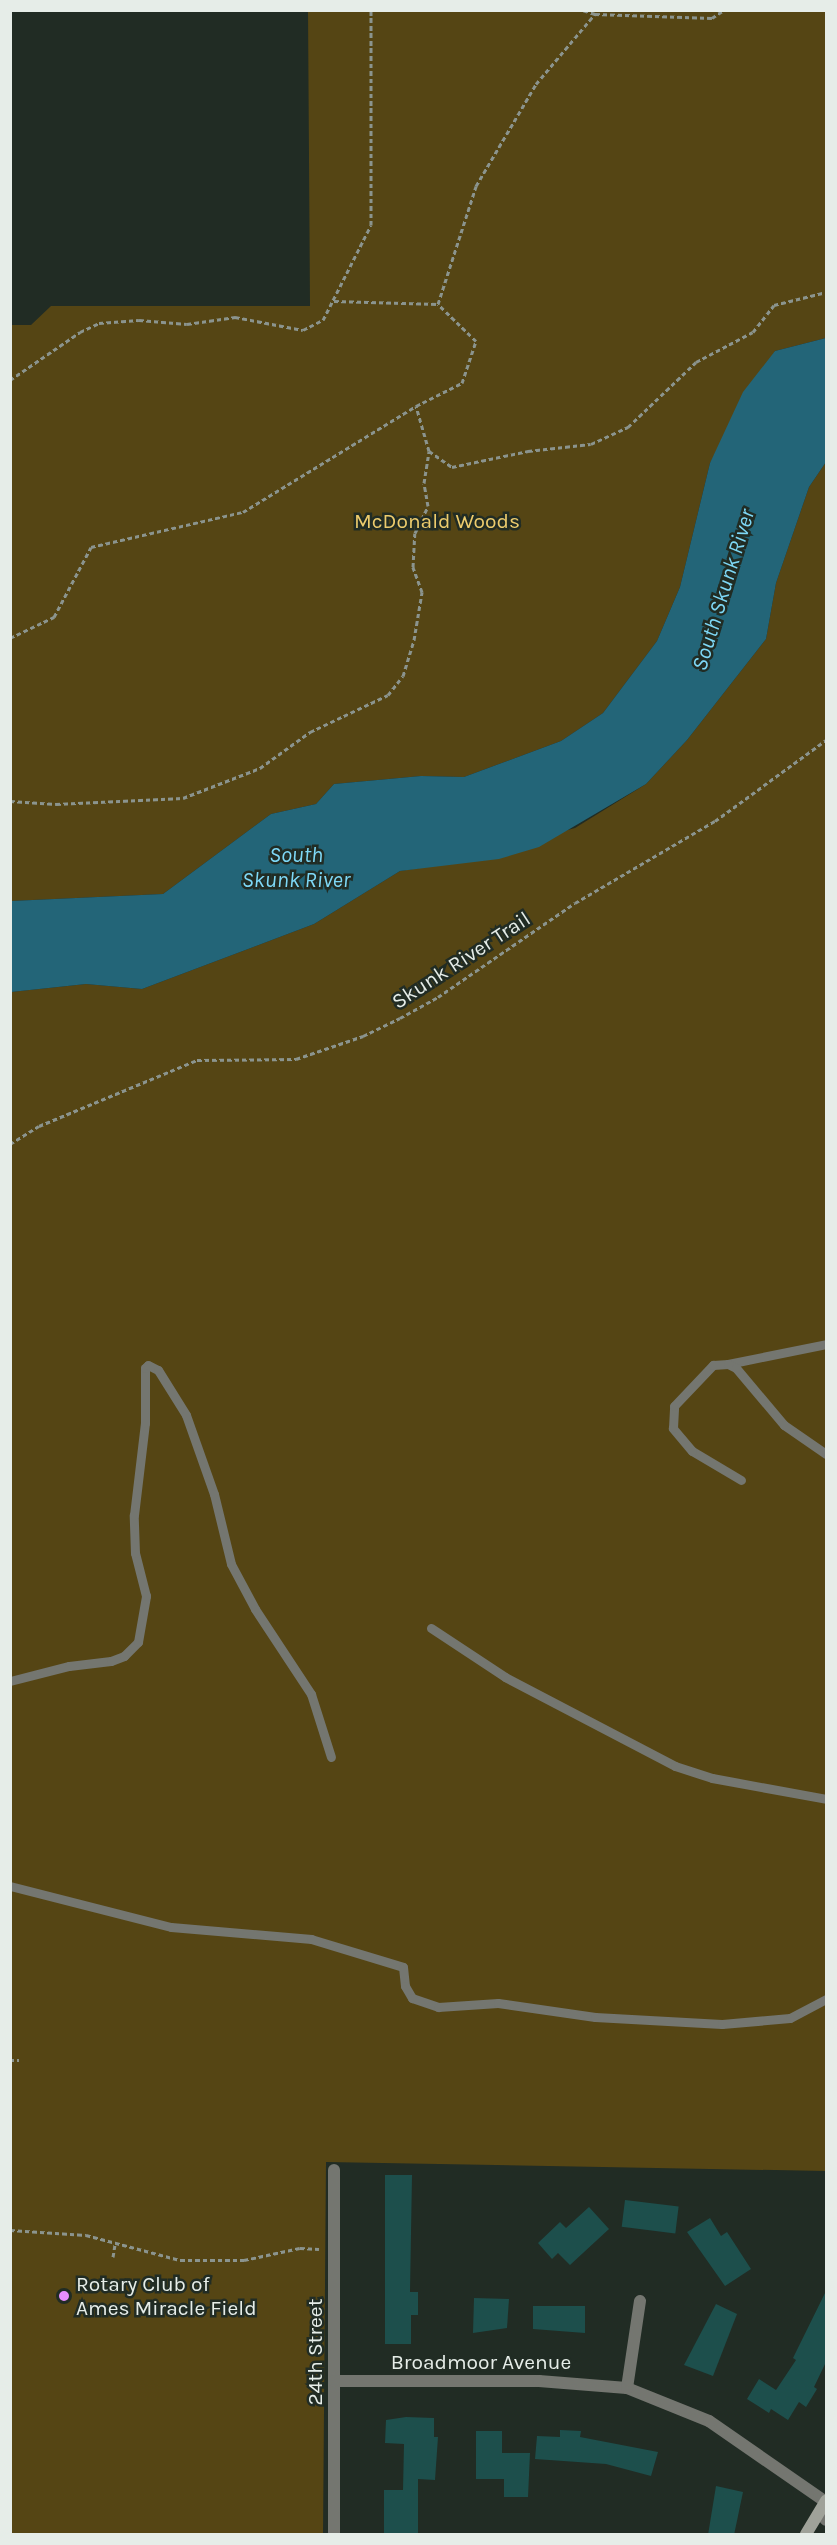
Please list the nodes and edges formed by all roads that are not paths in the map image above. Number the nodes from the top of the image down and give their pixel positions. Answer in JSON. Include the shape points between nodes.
{"nodes":[{"id":1,"x":826,"y":1344,"type":"edge"},
{"id":2,"x":728,"y":1364,"type":"junction"},
{"id":3,"x":826,"y":1454,"type":"edge"},
{"id":4,"x":741,"y":1480,"type":"dead end"},
{"id":5,"x":431,"y":1628,"type":"dead end"},
{"id":6,"x":10,"y":1681,"type":"edge"},
{"id":7,"x":331,"y":1757,"type":"dead end"},
{"id":8,"x":826,"y":1799,"type":"edge"},
{"id":9,"x":10,"y":1886,"type":"edge"},
{"id":10,"x":826,"y":1999,"type":"edge"},
{"id":11,"x":334,"y":2170,"type":"dead end"},
{"id":12,"x":640,"y":2301,"type":"dead end"},
{"id":13,"x":334,"y":2381,"type":"junction"},
{"id":14,"x":627,"y":2388,"type":"junction"},
{"id":15,"x":825,"y":2509,"type":"edge"},
{"id":16,"x":334,"y":2535,"type":"edge"},
{"id":17,"x":806,"y":2535,"type":"edge"}],
"edges":[{"from":1,"to":2,"type":"lane"},
{"from":2,"to":3,"type":"lane","via":[[736,1368],[784,1425]]},
{"from":2,"to":4,"type":"lane","via":[[713,1365],[674,1406],[673,1428],[692,1451]]},
{"from":5,"to":8,"type":"lane","via":[[505,1677],[675,1766],[712,1778]]},
{"from":6,"to":7,"type":"lane","via":[[69,1666],[111,1661],[124,1656],[138,1642],[146,1596],[135,1553],[134,1515],[148,1365],[158,1370],[186,1415],[214,1494],[231,1564],[310,1694]]},
{"from":9,"to":10,"type":"lane","via":[[171,1927],[311,1939],[404,1967],[405,1986],[412,1998],[438,2007],[498,2003],[595,2017],[722,2025],[790,2018]]},
{"from":11,"to":13,"type":"street","name":"24th Street"},
{"from":12,"to":14,"type":"street"},
{"from":13,"to":14,"type":"street","name":"Broadmoor Avenue","via":[[539,2381]]},
{"from":13,"to":16,"type":"street","name":"24th Street"},
{"from":14,"to":15,"type":"street","name":"Broadmoor Avenue","via":[[709,2421]]},
{"from":15,"to":17,"type":"main road"}]}
